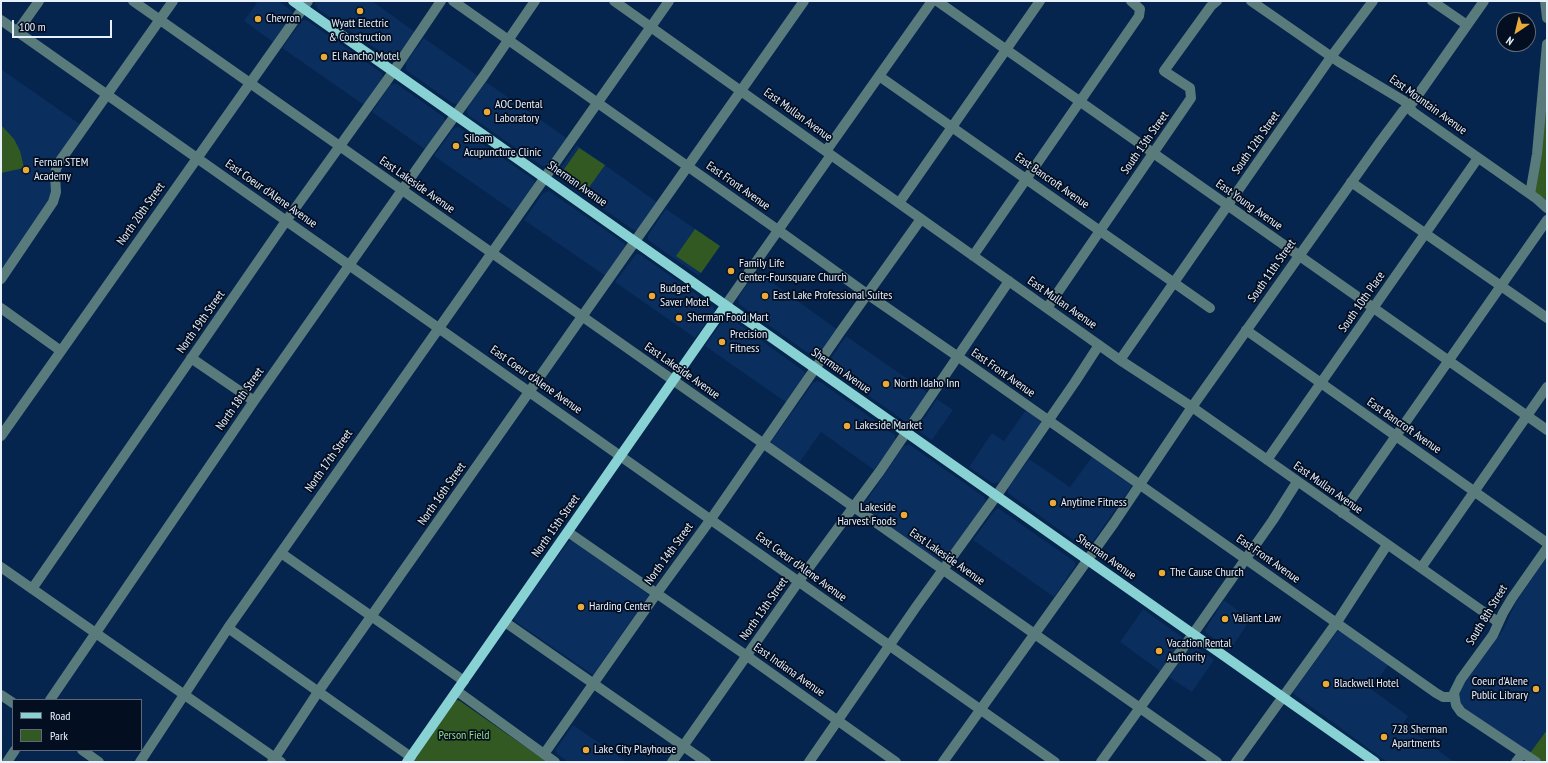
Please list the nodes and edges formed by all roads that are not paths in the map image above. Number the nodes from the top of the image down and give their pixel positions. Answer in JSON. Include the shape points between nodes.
{"nodes":[{"id":1,"x":39,"y":1,"type":"edge"},
{"id":2,"x":133,"y":1,"type":"edge"},
{"id":3,"x":173,"y":1,"type":"edge"},
{"id":4,"x":293,"y":1,"type":"edge"},
{"id":5,"x":441,"y":1,"type":"edge"},
{"id":6,"x":453,"y":1,"type":"edge"},
{"id":7,"x":534,"y":1,"type":"edge"},
{"id":8,"x":614,"y":1,"type":"edge"},
{"id":9,"x":669,"y":1,"type":"edge"},
{"id":10,"x":804,"y":1,"type":"edge"},
{"id":11,"x":932,"y":1,"type":"edge"},
{"id":12,"x":937,"y":1,"type":"edge"},
{"id":13,"x":1040,"y":1,"type":"edge"},
{"id":14,"x":1131,"y":1,"type":"edge"},
{"id":15,"x":1217,"y":1,"type":"edge"},
{"id":16,"x":1250,"y":1,"type":"edge"},
{"id":17,"x":1373,"y":1,"type":"edge"},
{"id":18,"x":1432,"y":1,"type":"edge"},
{"id":19,"x":1484,"y":1,"type":"edge"},
{"id":20,"x":1545,"y":1,"type":"edge"},
{"id":21,"x":306,"y":5,"type":"edge"},
{"id":22,"x":1547,"y":18,"type":"edge"},
{"id":23,"x":1,"y":20,"type":"edge"},
{"id":24,"x":160,"y":20,"type":"junction"},
{"id":25,"x":1467,"y":25,"type":"junction"},
{"id":26,"x":651,"y":27,"type":"junction"},
{"id":27,"x":17,"y":32,"type":"junction"},
{"id":28,"x":508,"y":40,"type":"junction"},
{"id":29,"x":1547,"y":44,"type":"edge"},
{"id":30,"x":1006,"y":50,"type":"junction"},
{"id":31,"x":1331,"y":57,"type":"junction"},
{"id":32,"x":393,"y":72,"type":"junction"},
{"id":33,"x":879,"y":76,"type":"junction"},
{"id":34,"x":250,"y":82,"type":"junction"},
{"id":35,"x":741,"y":90,"type":"junction"},
{"id":36,"x":108,"y":95,"type":"junction"},
{"id":37,"x":1080,"y":102,"type":"junction"},
{"id":38,"x":597,"y":103,"type":"junction"},
{"id":39,"x":1408,"y":106,"type":"junction"},
{"id":40,"x":456,"y":116,"type":"junction"},
{"id":41,"x":952,"y":128,"type":"junction"},
{"id":42,"x":340,"y":146,"type":"junction"},
{"id":43,"x":829,"y":153,"type":"junction"},
{"id":44,"x":1154,"y":154,"type":"junction"},
{"id":45,"x":197,"y":158,"type":"junction"},
{"id":46,"x":1478,"y":158,"type":"junction"},
{"id":47,"x":688,"y":167,"type":"junction"},
{"id":48,"x":545,"y":178,"type":"junction"},
{"id":49,"x":1027,"y":180,"type":"junction"},
{"id":50,"x":1351,"y":182,"type":"junction"},
{"id":51,"x":402,"y":189,"type":"junction"},
{"id":52,"x":1530,"y":194,"type":"junction"},
{"id":53,"x":899,"y":203,"type":"junction"},
{"id":54,"x":1227,"y":205,"type":"junction"},
{"id":55,"x":1547,"y":208,"type":"edge"},
{"id":56,"x":921,"y":219,"type":"junction"},
{"id":57,"x":1547,"y":220,"type":"edge"},
{"id":58,"x":286,"y":221,"type":"junction"},
{"id":59,"x":778,"y":230,"type":"junction"},
{"id":60,"x":1100,"y":231,"type":"junction"},
{"id":61,"x":1427,"y":233,"type":"junction"},
{"id":62,"x":636,"y":242,"type":"junction"},
{"id":63,"x":491,"y":253,"type":"junction"},
{"id":64,"x":974,"y":256,"type":"junction"},
{"id":65,"x":1299,"y":256,"type":"junction"},
{"id":66,"x":349,"y":265,"type":"junction"},
{"id":67,"x":1,"y":279,"type":"edge"},
{"id":68,"x":1009,"y":281,"type":"junction"},
{"id":69,"x":1174,"y":282,"type":"junction"},
{"id":70,"x":1502,"y":286,"type":"junction"},
{"id":71,"x":867,"y":294,"type":"junction"},
{"id":72,"x":725,"y":306,"type":"junction"},
{"id":73,"x":1,"y":308,"type":"edge"},
{"id":74,"x":1047,"y":308,"type":"junction"},
{"id":75,"x":1210,"y":308,"type":"dead end"},
{"id":76,"x":1373,"y":308,"type":"junction"},
{"id":77,"x":582,"y":317,"type":"junction"},
{"id":78,"x":1547,"y":318,"type":"edge"},
{"id":79,"x":439,"y":328,"type":"junction"},
{"id":80,"x":1246,"y":330,"type":"junction"},
{"id":81,"x":1099,"y":345,"type":"junction"},
{"id":82,"x":61,"y":351,"type":"junction"},
{"id":83,"x":957,"y":356,"type":"junction"},
{"id":84,"x":191,"y":358,"type":"junction"},
{"id":85,"x":1120,"y":360,"type":"junction"},
{"id":86,"x":1448,"y":361,"type":"junction"},
{"id":87,"x":816,"y":369,"type":"junction"},
{"id":88,"x":674,"y":381,"type":"junction"},
{"id":89,"x":1320,"y":383,"type":"junction"},
{"id":90,"x":1547,"y":387,"type":"edge"},
{"id":91,"x":530,"y":392,"type":"junction"},
{"id":92,"x":254,"y":401,"type":"junction"},
{"id":93,"x":1192,"y":407,"type":"junction"},
{"id":94,"x":1527,"y":416,"type":"junction"},
{"id":95,"x":1048,"y":421,"type":"junction"},
{"id":96,"x":1547,"y":430,"type":"edge"},
{"id":97,"x":906,"y":432,"type":"junction"},
{"id":98,"x":1,"y":436,"type":"edge"},
{"id":99,"x":1396,"y":436,"type":"junction"},
{"id":100,"x":763,"y":444,"type":"junction"},
{"id":101,"x":620,"y":456,"type":"junction"},
{"id":102,"x":1267,"y":460,"type":"junction"},
{"id":103,"x":1297,"y":482,"type":"junction"},
{"id":104,"x":1140,"y":484,"type":"junction"},
{"id":105,"x":1475,"y":491,"type":"junction"},
{"id":106,"x":997,"y":495,"type":"junction"},
{"id":107,"x":853,"y":507,"type":"junction"},
{"id":108,"x":1342,"y":513,"type":"junction"},
{"id":109,"x":711,"y":519,"type":"junction"},
{"id":110,"x":568,"y":532,"type":"junction"},
{"id":111,"x":1547,"y":543,"type":"edge"},
{"id":112,"x":1387,"y":545,"type":"junction"},
{"id":113,"x":1547,"y":548,"type":"edge"},
{"id":114,"x":281,"y":553,"type":"junction"},
{"id":115,"x":1245,"y":559,"type":"junction"},
{"id":116,"x":1087,"y":560,"type":"junction"},
{"id":117,"x":1,"y":567,"type":"edge"},
{"id":118,"x":1421,"y":568,"type":"junction"},
{"id":119,"x":944,"y":570,"type":"junction"},
{"id":120,"x":799,"y":582,"type":"junction"},
{"id":121,"x":32,"y":588,"type":"junction"},
{"id":122,"x":657,"y":593,"type":"junction"},
{"id":123,"x":371,"y":617,"type":"junction"},
{"id":124,"x":505,"y":622,"type":"junction"},
{"id":125,"x":1337,"y":622,"type":"junction"},
{"id":126,"x":1498,"y":622,"type":"junction"},
{"id":127,"x":228,"y":628,"type":"junction"},
{"id":128,"x":96,"y":633,"type":"junction"},
{"id":129,"x":1034,"y":634,"type":"junction"},
{"id":130,"x":1193,"y":634,"type":"junction"},
{"id":131,"x":889,"y":646,"type":"junction"},
{"id":132,"x":747,"y":656,"type":"junction"},
{"id":133,"x":464,"y":681,"type":"junction"},
{"id":134,"x":594,"y":684,"type":"junction"},
{"id":135,"x":457,"y":691,"type":"junction"},
{"id":136,"x":318,"y":692,"type":"junction"},
{"id":137,"x":1,"y":694,"type":"edge"},
{"id":138,"x":185,"y":695,"type":"junction"},
{"id":139,"x":1283,"y":697,"type":"junction"},
{"id":140,"x":1454,"y":697,"type":"junction"},
{"id":141,"x":51,"y":699,"type":"edge"},
{"id":142,"x":12,"y":702,"type":"edge"},
{"id":143,"x":1140,"y":709,"type":"junction"},
{"id":144,"x":980,"y":710,"type":"junction"},
{"id":145,"x":837,"y":721,"type":"junction"},
{"id":146,"x":683,"y":746,"type":"junction"},
{"id":147,"x":14,"y":751,"type":"edge"},
{"id":148,"x":83,"y":751,"type":"edge"},
{"id":149,"x":1523,"y":753,"type":"junction"},
{"id":150,"x":544,"y":754,"type":"junction"},
{"id":151,"x":409,"y":760,"type":"edge"},
{"id":152,"x":276,"y":761,"type":"edge"},
{"id":153,"x":7,"y":762,"type":"edge"},
{"id":154,"x":99,"y":762,"type":"edge"},
{"id":155,"x":140,"y":762,"type":"edge"},
{"id":156,"x":555,"y":762,"type":"edge"},
{"id":157,"x":672,"y":762,"type":"edge"},
{"id":158,"x":706,"y":762,"type":"edge"},
{"id":159,"x":808,"y":762,"type":"edge"},
{"id":160,"x":896,"y":762,"type":"edge"},
{"id":161,"x":943,"y":762,"type":"edge"},
{"id":162,"x":1055,"y":762,"type":"edge"},
{"id":163,"x":1101,"y":762,"type":"edge"},
{"id":164,"x":1217,"y":762,"type":"edge"},
{"id":165,"x":1236,"y":762,"type":"edge"},
{"id":166,"x":1375,"y":762,"type":"edge"},
{"id":167,"x":1516,"y":762,"type":"edge"},
{"id":168,"x":1536,"y":762,"type":"edge"}],
"edges":[{"from":1,"to":27,"type":"street"},
{"from":2,"to":24,"type":"street","name":"East Lakeside Avenue"},
{"from":3,"to":24,"type":"street"},
{"from":4,"to":21,"type":"main road","name":"Sherman Avenue"},
{"from":5,"to":32,"type":"street","name":"North 19th Street"},
{"from":6,"to":28,"type":"street","name":"East Front Avenue"},
{"from":7,"to":28,"type":"street","name":"North 18th Street"},
{"from":8,"to":26,"type":"street","name":"East Mullan Avenue"},
{"from":9,"to":26,"type":"street","name":"North 17th Street"},
{"from":10,"to":35,"type":"street","name":"North 16th Street"},
{"from":11,"to":33,"type":"street"},
{"from":12,"to":30,"type":"street","name":"East Young Avenue"},
{"from":13,"to":30,"type":"street"},
{"from":14,"to":37,"type":"street","via":[[1140,9],[1139,16]]},
{"from":15,"to":44,"type":"street","name":"South 13th Street","via":[[1164,70],[1190,88],[1192,98]]},
{"from":16,"to":31,"type":"street","name":"East Mountain Avenue"},
{"from":17,"to":31,"type":"street","name":"South 12th Street"},
{"from":18,"to":25,"type":"street"},
{"from":19,"to":25,"type":"street","name":"South 11th Street"},
{"from":20,"to":22,"type":"street"},
{"from":21,"to":32,"type":"main road","name":"Sherman Avenue"},
{"from":21,"to":34,"type":"street","name":"North 20th Street"},
{"from":23,"to":27,"type":"street","name":"East Coeur d'Alene Avenue"},
{"from":24,"to":34,"type":"street","name":"East Lakeside Avenue"},
{"from":24,"to":36,"type":"street"},
{"from":25,"to":39,"type":"street","name":"South 11th Street"},
{"from":26,"to":35,"type":"street","name":"East Mullan Avenue"},
{"from":26,"to":38,"type":"street","name":"North 17th Street"},
{"from":27,"to":36,"type":"street","name":"East Coeur d'Alene Avenue"},
{"from":28,"to":38,"type":"street","name":"East Front Avenue"},
{"from":28,"to":40,"type":"street","name":"North 18th Street"},
{"from":29,"to":52,"type":"street","via":[[1537,154]]},
{"from":30,"to":37,"type":"street","name":"East Young Avenue"},
{"from":30,"to":41,"type":"street"},
{"from":31,"to":39,"type":"street","name":"East Mountain Avenue","via":[[1404,101]]},
{"from":31,"to":54,"type":"street","name":"South 12th Street"},
{"from":32,"to":40,"type":"main road","name":"Sherman Avenue"},
{"from":32,"to":42,"type":"street","name":"North 19th Street"},
{"from":33,"to":41,"type":"street","name":"East Bancroft Avenue"},
{"from":33,"to":43,"type":"street"},
{"from":34,"to":42,"type":"street","name":"East Lakeside Avenue"},
{"from":34,"to":45,"type":"street","name":"North 20th Street"},
{"from":35,"to":43,"type":"street","name":"East Mullan Avenue"},
{"from":35,"to":47,"type":"street","name":"North 16th Street"},
{"from":36,"to":45,"type":"street","name":"East Coeur d'Alene Avenue"},
{"from":36,"to":67,"type":"street","via":[[60,161],[55,176],[56,192],[53,202]]},
{"from":37,"to":44,"type":"street","name":"East Young Avenue"},
{"from":37,"to":49,"type":"street"},
{"from":38,"to":47,"type":"street","name":"East Front Avenue"},
{"from":38,"to":48,"type":"street","name":"North 17th Street"},
{"from":39,"to":46,"type":"street","name":"East Mountain Avenue"},
{"from":39,"to":50,"type":"street","name":"South 11th Street"},
{"from":40,"to":48,"type":"main road","name":"Sherman Avenue"},
{"from":40,"to":51,"type":"street","name":"North 18th Street"},
{"from":41,"to":49,"type":"street","name":"East Bancroft Avenue"},
{"from":41,"to":53,"type":"street"},
{"from":42,"to":51,"type":"street","name":"East Lakeside Avenue"},
{"from":42,"to":58,"type":"street","name":"North 19th Street"},
{"from":43,"to":53,"type":"street","name":"East Mullan Avenue"},
{"from":43,"to":59,"type":"street"},
{"from":44,"to":54,"type":"street","name":"East Young Avenue"},
{"from":44,"to":60,"type":"street","name":"South 13th Street"},
{"from":45,"to":58,"type":"street","name":"East Coeur d'Alene Avenue"},
{"from":45,"to":82,"type":"street","name":"North 20th Street"},
{"from":46,"to":52,"type":"street","name":"East Mountain Avenue"},
{"from":46,"to":61,"type":"street","name":"South 10th Place"},
{"from":47,"to":59,"type":"street","name":"East Front Avenue"},
{"from":47,"to":62,"type":"street","name":"North 16th Street"},
{"from":48,"to":62,"type":"main road","name":"Sherman Avenue"},
{"from":48,"to":63,"type":"street","name":"North 17th Street"},
{"from":49,"to":60,"type":"street","name":"East Bancroft Avenue"},
{"from":49,"to":64,"type":"street"},
{"from":50,"to":61,"type":"street"},
{"from":50,"to":65,"type":"street","name":"South 11th Street"},
{"from":51,"to":63,"type":"street","name":"East Lakeside Avenue"},
{"from":51,"to":66,"type":"street","name":"North 18th Street"},
{"from":52,"to":55,"type":"street","name":"East Mountain Avenue"},
{"from":53,"to":56,"type":"street","name":"East Mullan Avenue"},
{"from":54,"to":65,"type":"street","name":"East Young Avenue"},
{"from":54,"to":69,"type":"street","name":"South 12th Street"},
{"from":56,"to":64,"type":"street","name":"East Mullan Avenue"},
{"from":56,"to":71,"type":"street","name":"North 14th Street"},
{"from":57,"to":70,"type":"street"},
{"from":58,"to":66,"type":"street","name":"East Coeur d'Alene Avenue"},
{"from":58,"to":84,"type":"street","name":"North 19th Street"},
{"from":59,"to":71,"type":"street","name":"East Front Avenue"},
{"from":59,"to":72,"type":"street"},
{"from":60,"to":69,"type":"street","name":"East Bancroft Avenue"},
{"from":60,"to":74,"type":"street","name":"South 13th Street"},
{"from":61,"to":70,"type":"street"},
{"from":61,"to":76,"type":"street","name":"South 10th Place"},
{"from":62,"to":72,"type":"main road","name":"Sherman Avenue"},
{"from":62,"to":77,"type":"street","name":"North 16th Street"},
{"from":63,"to":77,"type":"street","name":"East Lakeside Avenue"},
{"from":63,"to":79,"type":"street","name":"North 17th Street"},
{"from":64,"to":68,"type":"street","name":"East Mullan Avenue"},
{"from":65,"to":76,"type":"street","name":"East Young Avenue"},
{"from":65,"to":80,"type":"street","name":"South 11th Street"},
{"from":66,"to":79,"type":"street","name":"East Coeur d'Alene Avenue"},
{"from":66,"to":92,"type":"street","name":"North 18th Street"},
{"from":68,"to":74,"type":"street","name":"East Mullan Avenue"},
{"from":68,"to":83,"type":"street"},
{"from":69,"to":75,"type":"street","name":"East Bancroft Avenue"},
{"from":69,"to":85,"type":"street","name":"South 12th Street"},
{"from":70,"to":78,"type":"street"},
{"from":70,"to":86,"type":"street"},
{"from":71,"to":83,"type":"street","name":"East Front Avenue"},
{"from":71,"to":87,"type":"street","name":"North 14th Street"},
{"from":72,"to":87,"type":"main road","name":"Sherman Avenue"},
{"from":72,"to":88,"type":"main road","name":"North 15th Street"},
{"from":73,"to":82,"type":"street"},
{"from":74,"to":81,"type":"street","name":"East Mullan Avenue"},
{"from":76,"to":86,"type":"street","name":"East Young Avenue"},
{"from":76,"to":89,"type":"street","name":"South 10th Place"},
{"from":77,"to":88,"type":"street","name":"East Lakeside Avenue"},
{"from":77,"to":91,"type":"street","name":"North 16th Street"},
{"from":79,"to":91,"type":"street","name":"East Coeur d'Alene Avenue"},
{"from":79,"to":114,"type":"street","name":"North 17th Street"},
{"from":80,"to":89,"type":"street","name":"East Bancroft Avenue"},
{"from":80,"to":93,"type":"street","name":"South 11th Street"},
{"from":81,"to":85,"type":"street","name":"East Mullan Avenue"},
{"from":81,"to":95,"type":"street"},
{"from":82,"to":98,"type":"street","name":"North 20th Street"},
{"from":83,"to":95,"type":"street","name":"East Front Avenue"},
{"from":83,"to":97,"type":"street"},
{"from":84,"to":92,"type":"street"},
{"from":84,"to":121,"type":"street","name":"North 19th Street"},
{"from":85,"to":93,"type":"street","name":"East Mullan Avenue"},
{"from":86,"to":94,"type":"street","name":"East Young Avenue"},
{"from":86,"to":99,"type":"street"},
{"from":87,"to":97,"type":"main road","name":"Sherman Avenue"},
{"from":87,"to":100,"type":"street","name":"North 14th Street"},
{"from":88,"to":100,"type":"street","name":"East Lakeside Avenue"},
{"from":88,"to":101,"type":"main road","name":"North 15th Street"},
{"from":89,"to":99,"type":"street","name":"East Bancroft Avenue"},
{"from":89,"to":102,"type":"street","name":"South 10th Place"},
{"from":90,"to":94,"type":"street"},
{"from":91,"to":101,"type":"street","name":"East Coeur d'Alene Avenue"},
{"from":91,"to":123,"type":"street","name":"North 16th Street"},
{"from":92,"to":128,"type":"street","name":"North 18th Street"},
{"from":93,"to":102,"type":"street","name":"East Mullan Avenue"},
{"from":93,"to":104,"type":"street","name":"South 11th Street"},
{"from":94,"to":96,"type":"street","name":"East Young Avenue"},
{"from":94,"to":105,"type":"street"},
{"from":95,"to":104,"type":"street","name":"East Front Avenue"},
{"from":95,"to":106,"type":"street"},
{"from":97,"to":106,"type":"main road","name":"Sherman Avenue"},
{"from":97,"to":107,"type":"street","name":"North 13th Street"},
{"from":99,"to":105,"type":"street","name":"East Bancroft Avenue"},
{"from":99,"to":108,"type":"street"},
{"from":100,"to":107,"type":"street","name":"East Lakeside Avenue"},
{"from":100,"to":109,"type":"street","name":"North 14th Street"},
{"from":101,"to":109,"type":"street","name":"East Coeur d'Alene Avenue"},
{"from":101,"to":110,"type":"main road","name":"North 15th Street"},
{"from":102,"to":103,"type":"street","name":"East Mullan Avenue"},
{"from":103,"to":108,"type":"street","name":"East Mullan Avenue"},
{"from":103,"to":115,"type":"street"},
{"from":104,"to":115,"type":"street","name":"East Front Avenue"},
{"from":104,"to":116,"type":"street","name":"South 11th Street"},
{"from":105,"to":111,"type":"street","name":"East Bancroft Avenue"},
{"from":105,"to":118,"type":"street"},
{"from":106,"to":116,"type":"main road","name":"Sherman Avenue"},
{"from":106,"to":119,"type":"street"},
{"from":107,"to":119,"type":"street","name":"East Lakeside Avenue"},
{"from":107,"to":120,"type":"street","name":"North 13th Street"},
{"from":108,"to":112,"type":"street","name":"East Mullan Avenue"},
{"from":109,"to":120,"type":"street","name":"East Coeur d'Alene Avenue"},
{"from":109,"to":122,"type":"street","name":"North 14th Street"},
{"from":110,"to":122,"type":"street","name":"East Indiana Avenue"},
{"from":110,"to":124,"type":"main road","name":"North 15th Street"},
{"from":112,"to":118,"type":"street","name":"East Mullan Avenue"},
{"from":112,"to":125,"type":"street"},
{"from":113,"to":126,"type":"street","name":"South 8th Street"},
{"from":114,"to":123,"type":"street"},
{"from":114,"to":127,"type":"street","name":"North 17th Street"},
{"from":115,"to":125,"type":"street","name":"East Front Avenue"},
{"from":115,"to":130,"type":"street"},
{"from":116,"to":129,"type":"street","name":"South 11th Street"},
{"from":116,"to":130,"type":"main road","name":"Sherman Avenue"},
{"from":117,"to":121,"type":"street"},
{"from":118,"to":126,"type":"street","name":"East Mullan Avenue"},
{"from":119,"to":129,"type":"street","name":"East Lakeside Avenue"},
{"from":119,"to":131,"type":"street"},
{"from":120,"to":131,"type":"street","name":"East Coeur d'Alene Avenue"},
{"from":120,"to":132,"type":"street","name":"North 13th Street"},
{"from":121,"to":128,"type":"street"},
{"from":122,"to":132,"type":"street","name":"East Indiana Avenue"},
{"from":122,"to":134,"type":"street","name":"North 14th Street"},
{"from":123,"to":133,"type":"street"},
{"from":123,"to":136,"type":"street","name":"North 16th Street"},
{"from":124,"to":133,"type":"main road","name":"North 15th Street"},
{"from":124,"to":134,"type":"street"},
{"from":125,"to":139,"type":"street"},
{"from":125,"to":140,"type":"street","name":"East Front Avenue","via":[[1439,695]]},
{"from":126,"to":140,"type":"street","name":"South 8th Street","via":[[1493,635],[1456,686]]},
{"from":127,"to":136,"type":"street"},
{"from":127,"to":138,"type":"street","name":"North 17th Street"},
{"from":128,"to":138,"type":"street"},
{"from":128,"to":141,"type":"street","name":"North 18th Street"},
{"from":129,"to":143,"type":"street","name":"East Lakeside Avenue"},
{"from":129,"to":144,"type":"street","name":"South 11th Street"},
{"from":130,"to":139,"type":"main road","name":"Sherman Avenue"},
{"from":130,"to":143,"type":"street"},
{"from":131,"to":144,"type":"street","name":"East Coeur d'Alene Avenue"},
{"from":131,"to":145,"type":"street"},
{"from":132,"to":145,"type":"street","name":"East Indiana Avenue"},
{"from":132,"to":146,"type":"street","name":"North 13th Street"},
{"from":133,"to":135,"type":"main road","name":"North 15th Street"},
{"from":134,"to":146,"type":"street"},
{"from":134,"to":150,"type":"street","name":"North 14th Street"},
{"from":135,"to":150,"type":"street"},
{"from":135,"to":151,"type":"main road","name":"North 15th Street"},
{"from":136,"to":151,"type":"street"},
{"from":136,"to":152,"type":"street","name":"North 16th Street"},
{"from":137,"to":142,"type":"street"},
{"from":138,"to":152,"type":"street"},
{"from":138,"to":155,"type":"street","name":"North 17th Street"},
{"from":139,"to":165,"type":"street"},
{"from":139,"to":166,"type":"main road","name":"Sherman Avenue"},
{"from":140,"to":149,"type":"street","via":[[1461,712]]},
{"from":143,"to":163,"type":"street"},
{"from":143,"to":164,"type":"street","name":"East Lakeside Avenue"},
{"from":144,"to":161,"type":"street","name":"South 11th Street"},
{"from":144,"to":162,"type":"street","name":"East Coeur d'Alene Avenue"},
{"from":145,"to":159,"type":"street"},
{"from":145,"to":160,"type":"street","name":"East Indiana Avenue"},
{"from":146,"to":157,"type":"street","name":"North 13th Street"},
{"from":146,"to":158,"type":"street"},
{"from":147,"to":153,"type":"street"},
{"from":148,"to":154,"type":"street"},
{"from":149,"to":167,"type":"street"},
{"from":149,"to":168,"type":"street"},
{"from":150,"to":156,"type":"street"}]}
